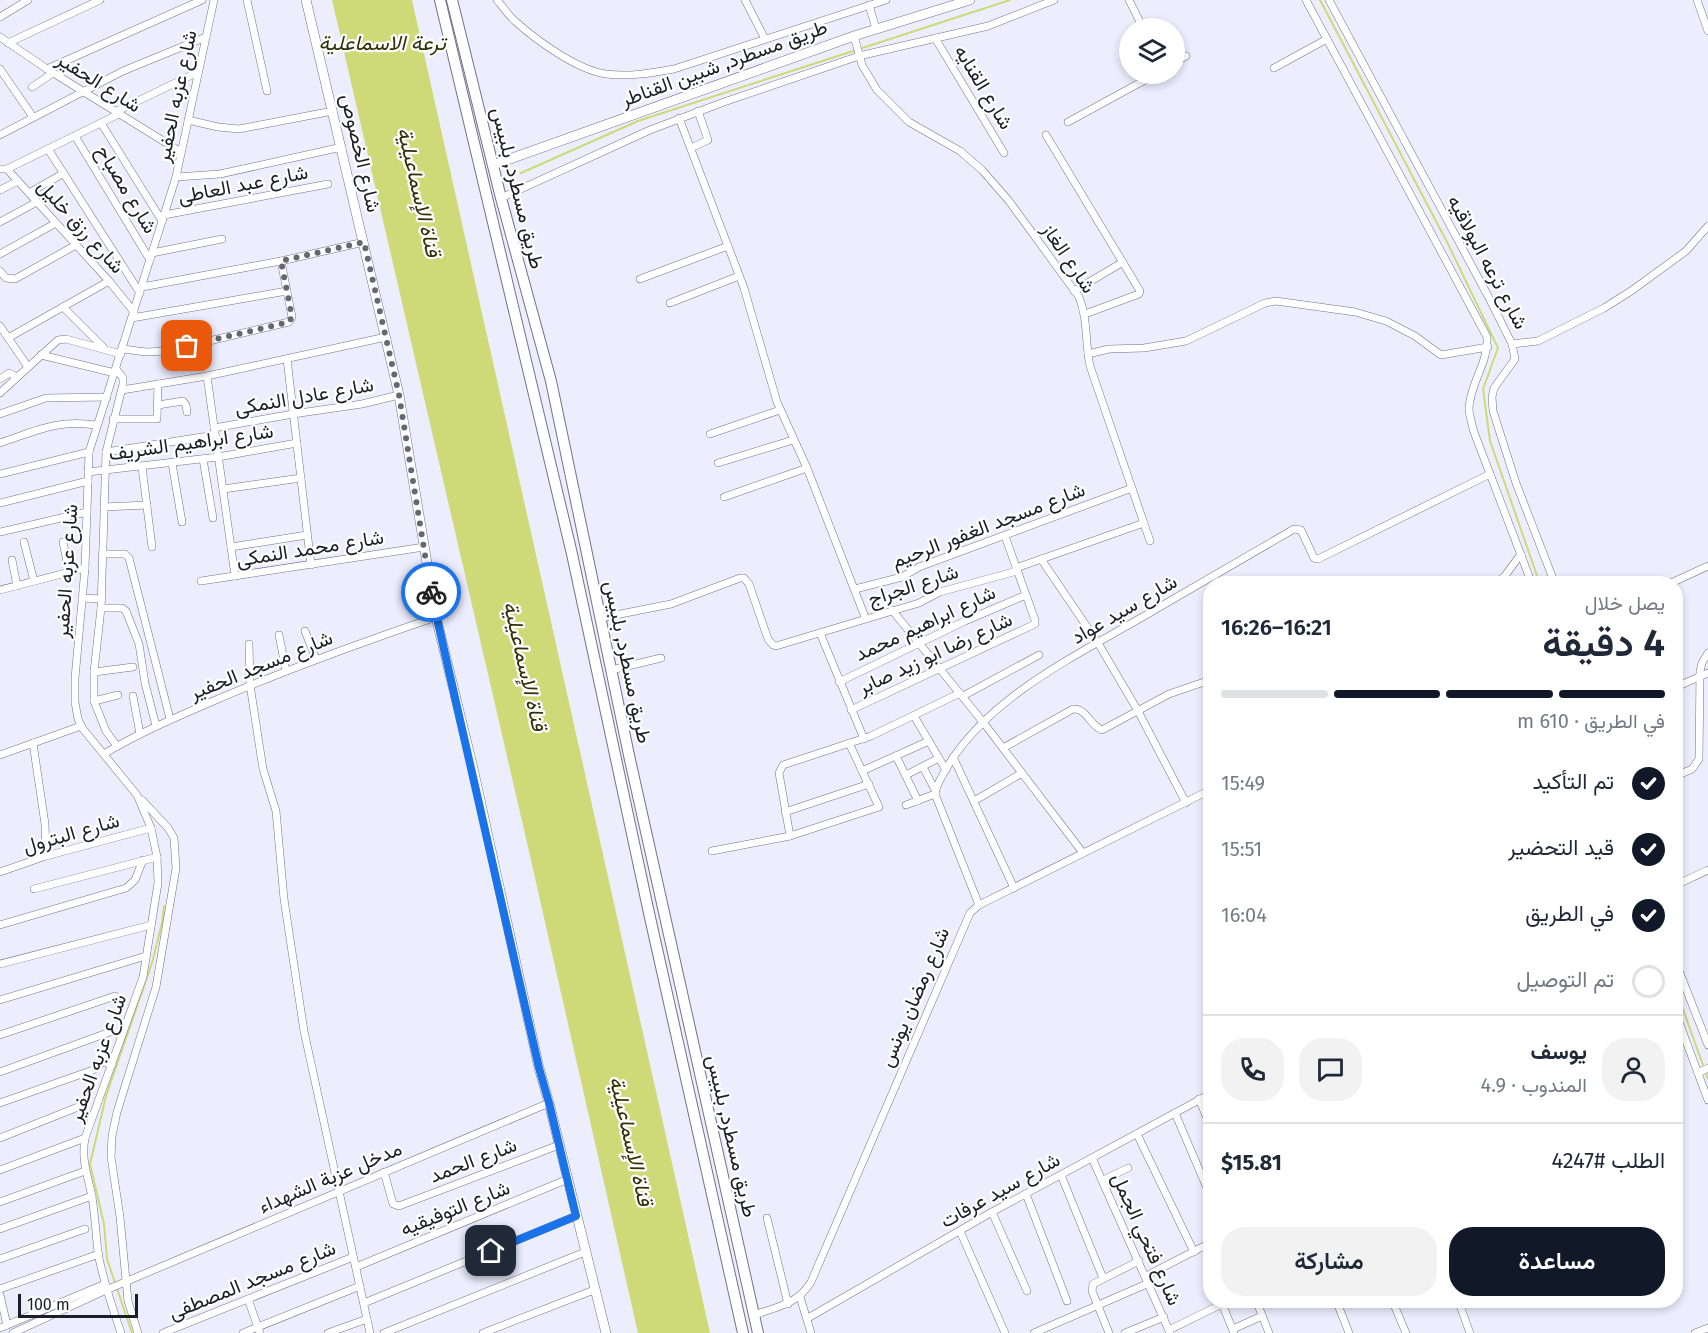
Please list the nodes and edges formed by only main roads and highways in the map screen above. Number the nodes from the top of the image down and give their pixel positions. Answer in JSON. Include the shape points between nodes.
{"nodes":[{"id":1,"x":306,"y":0,"type":"edge"},
{"id":2,"x":440,"y":0,"type":"edge"},
{"id":3,"x":452,"y":0,"type":"edge"},
{"id":4,"x":970,"y":0,"type":"edge"},
{"id":5,"x":493,"y":165,"type":"junction"},
{"id":6,"x":606,"y":1333,"type":"edge"},
{"id":7,"x":743,"y":1333,"type":"edge"},
{"id":8,"x":758,"y":1333,"type":"edge"}],
"edges":[{"from":1,"to":6,"type":"main road","name":"شارع الخصوص","via":[[399,395],[436,617],[539,1068]]},
{"from":2,"to":7,"type":"main road","name":"طريق مسطرد, بلبيس","via":[[572,554]]},
{"from":3,"to":5,"type":"main road","name":"طريق مسطرد, بلبيس"},
{"from":4,"to":5,"type":"main road","name":"طريق مسطرد, شبين القناطر","via":[[854,36]]},
{"from":5,"to":8,"type":"main road","name":"طريق مسطرد, بلبيس","via":[[551,381]]}]}
